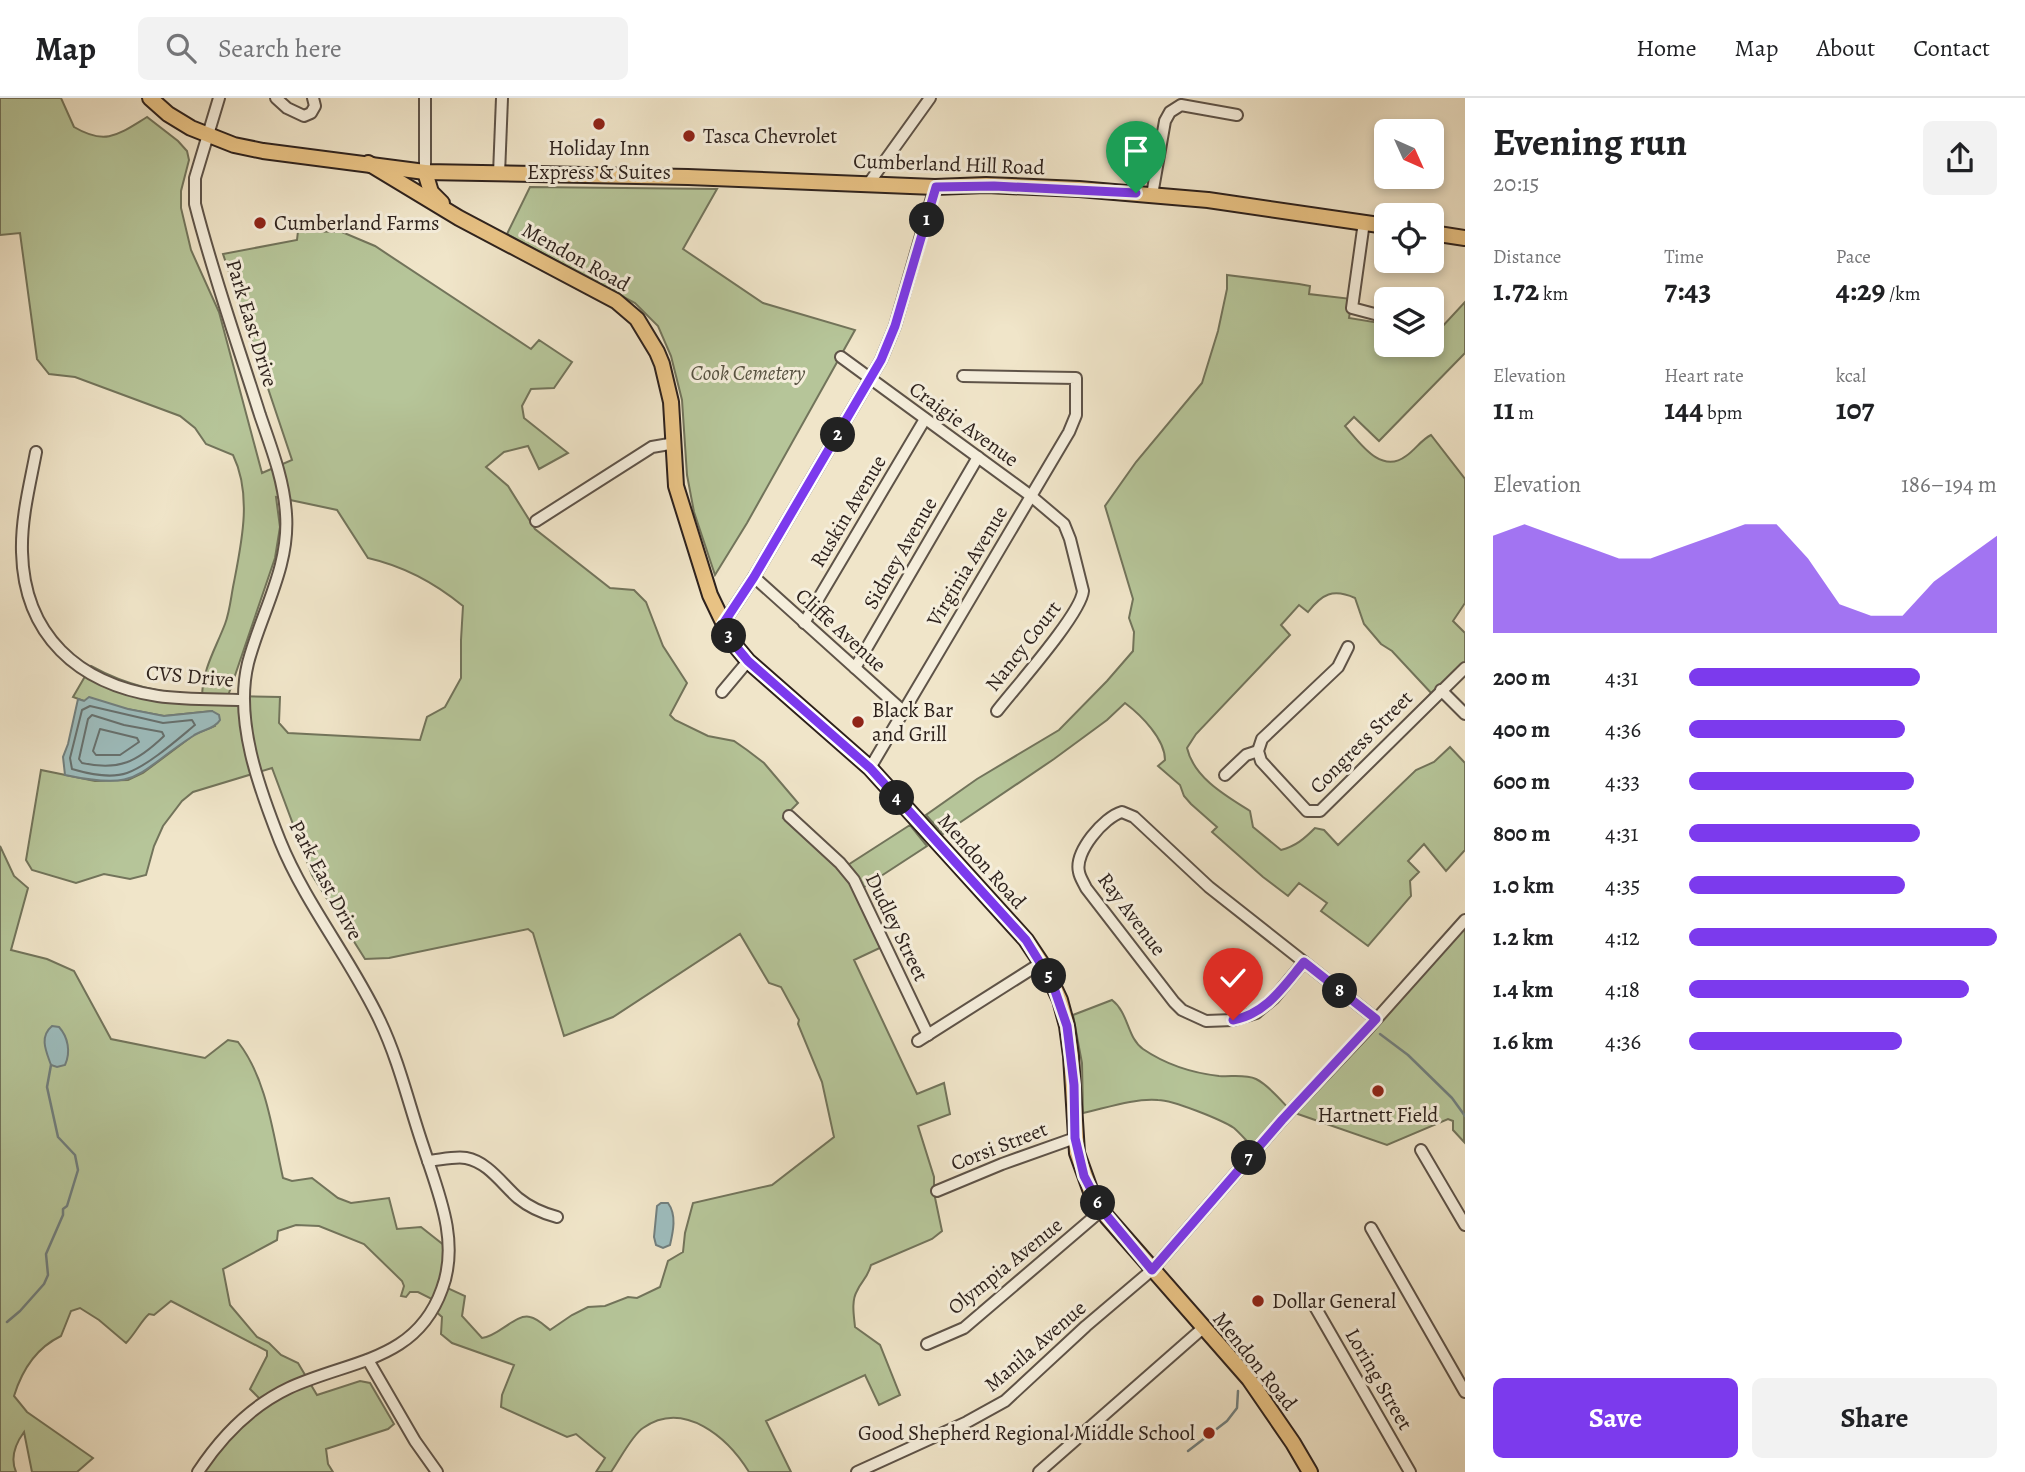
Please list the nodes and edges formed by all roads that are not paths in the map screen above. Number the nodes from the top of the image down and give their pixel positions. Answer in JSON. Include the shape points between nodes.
{"nodes":[{"id":1,"x":150,"y":98,"type":"edge"},
{"id":2,"x":219,"y":98,"type":"edge"},
{"id":3,"x":276,"y":98,"type":"edge"},
{"id":4,"x":313,"y":98,"type":"edge"},
{"id":5,"x":425,"y":98,"type":"edge"},
{"id":6,"x":502,"y":98,"type":"edge"},
{"id":7,"x":930,"y":98,"type":"edge"},
{"id":8,"x":1237,"y":115,"type":"dead end"},
{"id":9,"x":207,"y":136,"type":"junction"},
{"id":10,"x":368,"y":163,"type":"junction"},
{"id":11,"x":423,"y":167,"type":"junction"},
{"id":12,"x":499,"y":174,"type":"junction"},
{"id":13,"x":869,"y":183,"type":"junction"},
{"id":14,"x":936,"y":187,"type":"junction"},
{"id":15,"x":1152,"y":195,"type":"junction"},
{"id":16,"x":424,"y":197,"type":"junction"},
{"id":17,"x":459,"y":218,"type":"junction"},
{"id":18,"x":1364,"y":222,"type":"junction"},
{"id":19,"x":1374,"y":224,"type":"edge"},
{"id":20,"x":1444,"y":235,"type":"edge"},
{"id":21,"x":1465,"y":238,"type":"edge"},
{"id":22,"x":1374,"y":314,"type":"edge"},
{"id":23,"x":841,"y":357,"type":"dead end"},
{"id":24,"x":963,"y":376,"type":"dead end"},
{"id":25,"x":871,"y":379,"type":"junction"},
{"id":26,"x":925,"y":419,"type":"junction"},
{"id":27,"x":675,"y":443,"type":"junction"},
{"id":28,"x":36,"y":452,"type":"dead end"},
{"id":29,"x":978,"y":457,"type":"junction"},
{"id":30,"x":1031,"y":496,"type":"junction"},
{"id":31,"x":536,"y":521,"type":"dead end"},
{"id":32,"x":754,"y":577,"type":"junction"},
{"id":33,"x":804,"y":622,"type":"junction"},
{"id":34,"x":723,"y":624,"type":"junction"},
{"id":35,"x":1348,"y":647,"type":"dead end"},
{"id":36,"x":748,"y":661,"type":"junction"},
{"id":37,"x":855,"y":668,"type":"junction"},
{"id":38,"x":1465,"y":668,"type":"edge"},
{"id":39,"x":1441,"y":690,"type":"junction"},
{"id":40,"x":722,"y":692,"type":"dead end"},
{"id":41,"x":243,"y":700,"type":"junction"},
{"id":42,"x":904,"y":711,"type":"junction"},
{"id":43,"x":997,"y":711,"type":"dead end"},
{"id":44,"x":1465,"y":714,"type":"edge"},
{"id":45,"x":1258,"y":751,"type":"junction"},
{"id":46,"x":870,"y":768,"type":"junction"},
{"id":47,"x":1225,"y":775,"type":"dead end"},
{"id":48,"x":789,"y":816,"type":"dead end"},
{"id":49,"x":1465,"y":920,"type":"edge"},
{"id":50,"x":1304,"y":962,"type":"junction"},
{"id":51,"x":1041,"y":963,"type":"junction"},
{"id":52,"x":1376,"y":1019,"type":"junction"},
{"id":53,"x":1075,"y":1138,"type":"junction"},
{"id":54,"x":1421,"y":1150,"type":"dead end"},
{"id":55,"x":428,"y":1161,"type":"junction"},
{"id":56,"x":937,"y":1191,"type":"dead end"},
{"id":57,"x":1102,"y":1210,"type":"junction"},
{"id":58,"x":557,"y":1217,"type":"dead end"},
{"id":59,"x":1465,"y":1225,"type":"edge"},
{"id":60,"x":1371,"y":1228,"type":"dead end"},
{"id":61,"x":1152,"y":1270,"type":"junction"},
{"id":62,"x":1314,"y":1305,"type":"dead end"},
{"id":63,"x":1203,"y":1328,"type":"junction"},
{"id":64,"x":926,"y":1344,"type":"dead end"},
{"id":65,"x":368,"y":1360,"type":"junction"},
{"id":66,"x":1465,"y":1392,"type":"edge"},
{"id":67,"x":198,"y":1472,"type":"edge"},
{"id":68,"x":437,"y":1472,"type":"edge"},
{"id":69,"x":857,"y":1472,"type":"edge"},
{"id":70,"x":1040,"y":1472,"type":"edge"},
{"id":71,"x":1310,"y":1472,"type":"edge"},
{"id":72,"x":1410,"y":1472,"type":"edge"}],
"edges":[{"from":1,"to":9,"type":"main road"},
{"from":2,"to":9,"type":"street","name":"Park East Drive"},
{"from":3,"to":4,"type":"street","via":[[304,116],[315,106]]},
{"from":5,"to":11,"type":"street"},
{"from":6,"to":12,"type":"street"},
{"from":7,"to":13,"type":"street"},
{"from":8,"to":15,"type":"street","via":[[1181,106],[1170,113]]},
{"from":9,"to":10,"type":"main road","via":[[250,149]]},
{"from":9,"to":41,"type":"street","name":"Park East Drive","via":[[197,171],[197,212],[278,470],[286,511],[283,558],[248,663]]},
{"from":10,"to":11,"type":"main road"},
{"from":10,"to":16,"type":"main road","name":"Mendon Road"},
{"from":11,"to":12,"type":"main road","name":"Cumberland Hill Road"},
{"from":11,"to":16,"type":"main road"},
{"from":11,"to":17,"type":"main road","name":"Mendon Road","via":[[431,192]]},
{"from":12,"to":13,"type":"main road","name":"Cumberland Hill Road"},
{"from":13,"to":14,"type":"main road","name":"Cumberland Hill Road"},
{"from":14,"to":15,"type":"main road","name":"Cumberland Hill Road"},
{"from":14,"to":25,"type":"street","via":[[895,326]]},
{"from":15,"to":18,"type":"main road","name":"Cumberland Hill Road"},
{"from":16,"to":17,"type":"main road","name":"Mendon Road"},
{"from":17,"to":27,"type":"main road","name":"Mendon Road","via":[[616,301],[637,319],[666,376]]},
{"from":18,"to":19,"type":"main road","name":"Cumberland Hill Road"},
{"from":18,"to":22,"type":"street","via":[[1352,308]]},
{"from":20,"to":21,"type":"main road"},
{"from":23,"to":25,"type":"street","name":"Craigie Avenue"},
{"from":24,"to":30,"type":"street","name":"Virginia Avenue","via":[[1076,378],[1074,422]]},
{"from":25,"to":26,"type":"street","name":"Craigie Avenue"},
{"from":25,"to":32,"type":"street"},
{"from":26,"to":29,"type":"street","name":"Craigie Avenue"},
{"from":26,"to":33,"type":"street","name":"Ruskin Avenue"},
{"from":27,"to":31,"type":"street","via":[[652,447]]},
{"from":27,"to":34,"type":"main road","name":"Mendon Road","via":[[676,486]]},
{"from":28,"to":41,"type":"street","name":"CVS Drive","via":[[22,561],[29,603],[51,641],[88,671],[134,691],[172,698]]},
{"from":29,"to":30,"type":"street","name":"Craigie Avenue"},
{"from":29,"to":37,"type":"street","name":"Sidney Avenue"},
{"from":30,"to":42,"type":"street","name":"Virginia Avenue"},
{"from":30,"to":43,"type":"street","name":"Nancy Court","via":[[1066,527],[1082,598]]},
{"from":32,"to":33,"type":"street","name":"Cliffe Avenue"},
{"from":32,"to":34,"type":"street"},
{"from":33,"to":37,"type":"street","name":"Cliffe Avenue"},
{"from":34,"to":36,"type":"main road","name":"Mendon Road"},
{"from":35,"to":45,"type":"street","via":[[1338,667],[1262,739]]},
{"from":36,"to":40,"type":"street"},
{"from":36,"to":46,"type":"main road","name":"Mendon Road"},
{"from":37,"to":42,"type":"street","name":"Cliffe Avenue"},
{"from":38,"to":39,"type":"street","name":"Congress Street"},
{"from":39,"to":44,"type":"street"},
{"from":39,"to":45,"type":"street","name":"Congress Street","via":[[1320,811],[1307,811],[1261,761]]},
{"from":41,"to":55,"type":"street","name":"Park East Drive","via":[[248,743],[280,841],[380,1021]]},
{"from":42,"to":46,"type":"street","name":"Virginia Avenue"},
{"from":45,"to":47,"type":"street","via":[[1246,755]]},
{"from":46,"to":51,"type":"main road","name":"Mendon Road","via":[[1026,940]]},
{"from":48,"to":51,"type":"street","name":"Dudley Street","via":[[854,880],[923,1038]]},
{"from":49,"to":52,"type":"street","name":"Manila Avenue"},
{"from":50,"to":50,"type":"street","name":"Ray Avenue","via":[[1200,880],[1130,814],[1113,815],[1083,851],[1078,872],[1086,888],[1174,1002],[1189,1014],[1206,1020],[1246,1018],[1274,998]]},
{"from":50,"to":52,"type":"street","name":"Ray Avenue"},
{"from":51,"to":53,"type":"main road","name":"Mendon Road","via":[[1067,1026]]},
{"from":52,"to":61,"type":"street","name":"Manila Avenue"},
{"from":53,"to":56,"type":"street","name":"Corsi Street"},
{"from":53,"to":57,"type":"main road","name":"Mendon Road","via":[[1084,1176]]},
{"from":54,"to":59,"type":"street"},
{"from":55,"to":58,"type":"street","via":[[475,1160],[524,1202]]},
{"from":55,"to":65,"type":"street","name":"Park East Drive","via":[[449,1244],[443,1288],[431,1314],[413,1335]]},
{"from":57,"to":61,"type":"main road","name":"Mendon Road"},
{"from":57,"to":64,"type":"street","name":"Olympia Avenue","via":[[964,1328]]},
{"from":60,"to":66,"type":"street"},
{"from":61,"to":63,"type":"main road","name":"Mendon Road"},
{"from":61,"to":69,"type":"street","name":"Manila Avenue","via":[[1005,1401]]},
{"from":62,"to":72,"type":"street","name":"Loring Street"},
{"from":63,"to":70,"type":"street"},
{"from":63,"to":71,"type":"main road","name":"Mendon Road","via":[[1249,1379]]},
{"from":65,"to":67,"type":"street","name":"Park East Drive","via":[[288,1389],[261,1405],[227,1434]]},
{"from":65,"to":68,"type":"street"}]}
